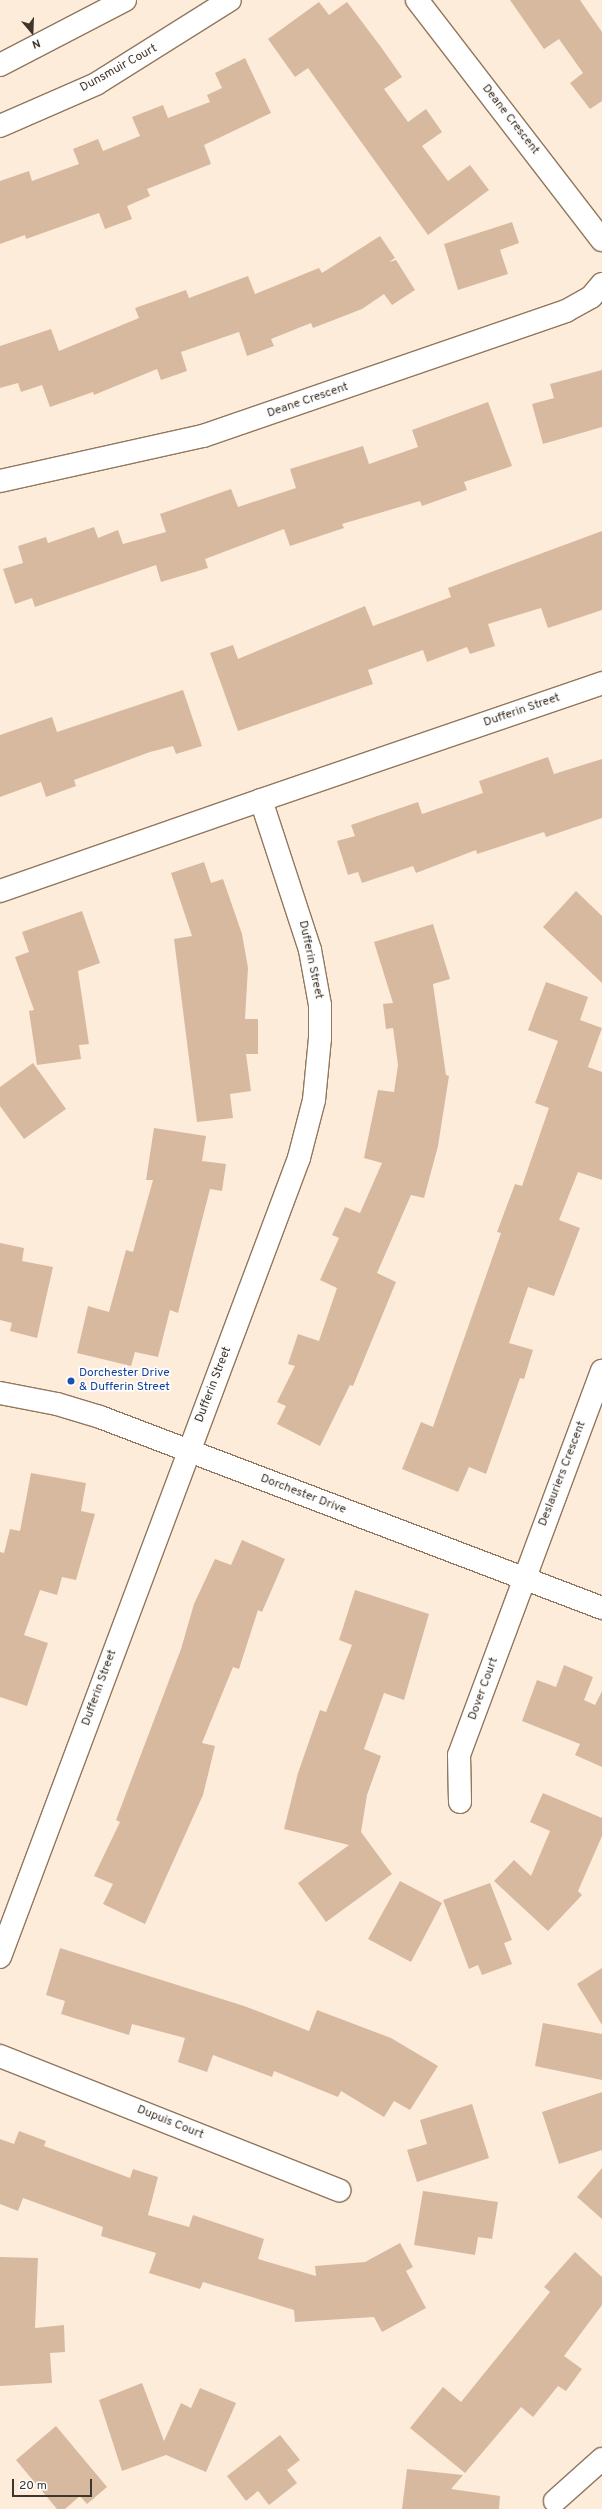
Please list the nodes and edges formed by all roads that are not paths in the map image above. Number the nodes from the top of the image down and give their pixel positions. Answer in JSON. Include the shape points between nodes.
{"nodes":[{"id":1,"x":125,"y":0,"type":"edge"},
{"id":2,"x":230,"y":0,"type":"edge"},
{"id":3,"x":417,"y":0,"type":"edge"},
{"id":4,"x":0,"y":65,"type":"edge"},
{"id":5,"x":0,"y":126,"type":"edge"},
{"id":6,"x":602,"y":240,"type":"edge"},
{"id":7,"x":602,"y":284,"type":"edge"},
{"id":8,"x":0,"y":481,"type":"edge"},
{"id":9,"x":602,"y":683,"type":"edge"},
{"id":10,"x":261,"y":800,"type":"junction"},
{"id":11,"x":0,"y":891,"type":"edge"},
{"id":12,"x":602,"y":1371,"type":"edge"},
{"id":13,"x":0,"y":1393,"type":"edge"},
{"id":14,"x":188,"y":1451,"type":"junction"},
{"id":15,"x":524,"y":1578,"type":"junction"},
{"id":16,"x":602,"y":1608,"type":"edge"},
{"id":17,"x":460,"y":1802,"type":"dead end"},
{"id":18,"x":0,"y":1957,"type":"edge"},
{"id":19,"x":0,"y":2056,"type":"edge"},
{"id":20,"x":339,"y":2190,"type":"dead end"},
{"id":21,"x":602,"y":2459,"type":"edge"},
{"id":22,"x":555,"y":2501,"type":"dead end"}],
"edges":[{"from":1,"to":4,"type":"street"},
{"from":2,"to":5,"type":"street","name":"Dunsmuir Court","via":[[96,84]]},
{"from":3,"to":6,"type":"street","name":"Deane Crescent"},
{"from":7,"to":8,"type":"street","name":"Deane Crescent","via":[[591,297],[566,311],[232,427],[175,445]]},
{"from":9,"to":10,"type":"street","name":"Dufferin Street"},
{"from":10,"to":11,"type":"street","name":"Dufferin Street"},
{"from":10,"to":14,"type":"street","name":"Dufferin Street","via":[[310,950],[320,1005],[319,1065],[300,1158]]},
{"from":12,"to":15,"type":"street","name":"Deslauriers Crescent"},
{"from":13,"to":14,"type":"street","name":"Dorchester Drive","via":[[79,1410]]},
{"from":14,"to":15,"type":"street","name":"Dorchester Drive"},
{"from":14,"to":18,"type":"street","name":"Dufferin Street"},
{"from":15,"to":16,"type":"street","name":"Dorchester Drive"},
{"from":15,"to":17,"type":"street","name":"Dover Court","via":[[459,1755]]},
{"from":19,"to":20,"type":"street","name":"Dupuis Court"},
{"from":21,"to":22,"type":"street"}]}
